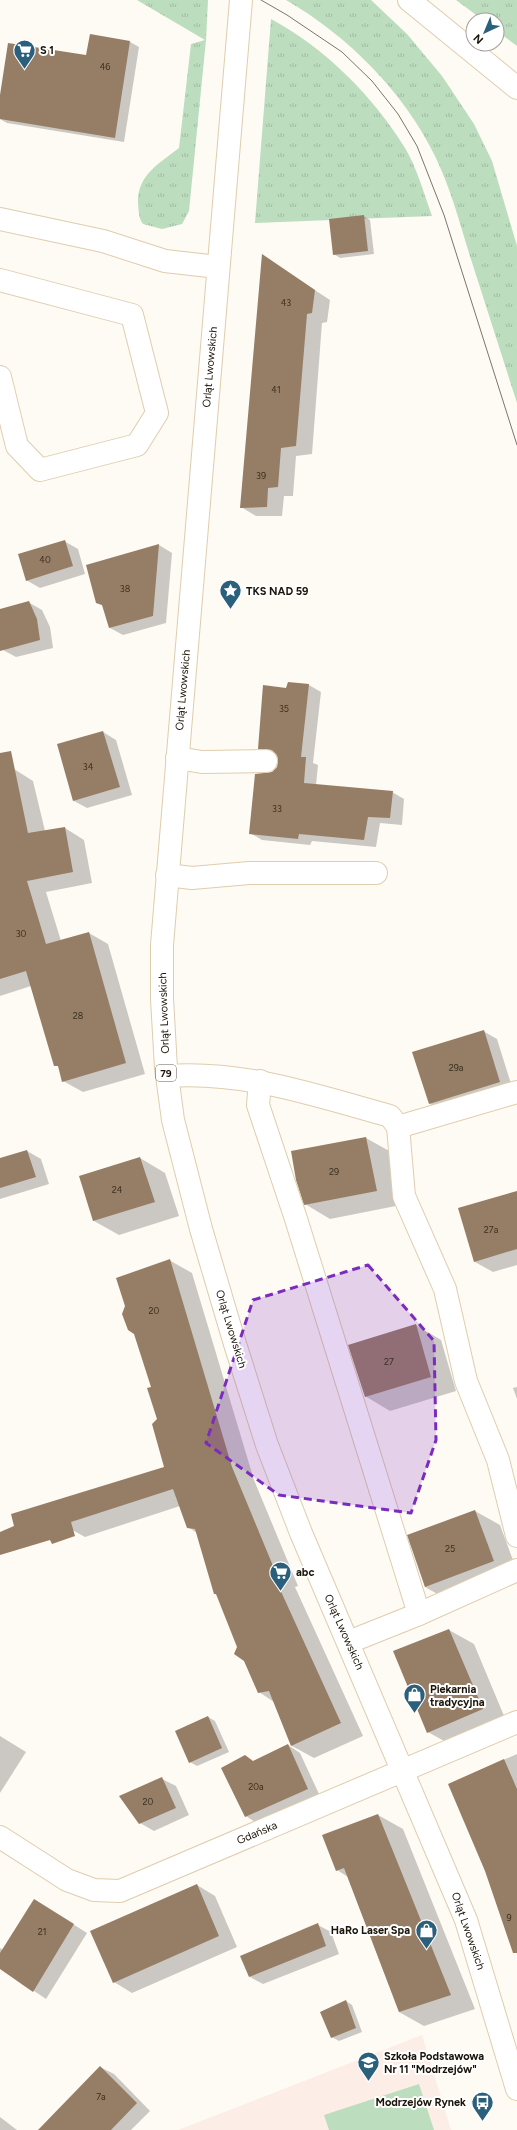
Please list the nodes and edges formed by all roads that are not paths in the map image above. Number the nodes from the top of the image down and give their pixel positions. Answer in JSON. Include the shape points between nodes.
{"nodes":[{"id":1,"x":241,"y":0,"type":"edge"},
{"id":2,"x":409,"y":0,"type":"edge"},
{"id":3,"x":517,"y":88,"type":"edge"},
{"id":4,"x":0,"y":218,"type":"edge"},
{"id":5,"x":218,"y":267,"type":"junction"},
{"id":6,"x":0,"y":280,"type":"edge"},
{"id":7,"x":0,"y":377,"type":"edge"},
{"id":8,"x":178,"y":758,"type":"junction"},
{"id":9,"x":266,"y":761,"type":"dead end"},
{"id":10,"x":376,"y":873,"type":"dead end"},
{"id":11,"x":168,"y":875,"type":"junction"},
{"id":12,"x":167,"y":1076,"type":"junction"},
{"id":13,"x":260,"y":1081,"type":"junction"},
{"id":14,"x":517,"y":1092,"type":"edge"},
{"id":15,"x":398,"y":1127,"type":"junction"},
{"id":16,"x":517,"y":1536,"type":"edge"},
{"id":17,"x":517,"y":1570,"type":"edge"},
{"id":18,"x":419,"y":1614,"type":"junction"},
{"id":19,"x":349,"y":1642,"type":"junction"},
{"id":20,"x":517,"y":1722,"type":"edge"},
{"id":21,"x":403,"y":1771,"type":"junction"},
{"id":22,"x":0,"y":1838,"type":"edge"},
{"id":23,"x":517,"y":2089,"type":"edge"}],
"edges":[{"from":1,"to":5,"type":"main road","name":"Orląt Lwowskich","number":"79"},
{"from":2,"to":3,"type":"main road"},
{"from":4,"to":5,"type":"main road","via":[[103,241],[165,261]]},
{"from":5,"to":8,"type":"main road","name":"Orląt Lwowskich","number":"79"},
{"from":6,"to":7,"type":"main road","via":[[132,316],[157,413],[137,445],[40,470],[17,446]]},
{"from":8,"to":9,"type":"main road","via":[[202,762]]},
{"from":8,"to":11,"type":"main road","name":"Orląt Lwowskich","number":"79"},
{"from":10,"to":11,"type":"main road","via":[[249,873],[192,878]]},
{"from":11,"to":12,"type":"main road","name":"Orląt Lwowskich","number":"79","via":[[162,945],[162,999]]},
{"from":12,"to":13,"type":"main road","via":[[190,1074]]},
{"from":12,"to":19,"type":"main road","name":"Orląt Lwowskich","number":"79","via":[[178,1138],[201,1229],[237,1352],[267,1445],[315,1567]]},
{"from":13,"to":15,"type":"main road","via":[[390,1116]]},
{"from":13,"to":18,"type":"main road","via":[[258,1105]]},
{"from":14,"to":15,"type":"main road"},
{"from":15,"to":16,"type":"main road","via":[[404,1196],[445,1289],[466,1380],[498,1460]]},
{"from":17,"to":18,"type":"main road"},
{"from":18,"to":19,"type":"main road"},
{"from":19,"to":21,"type":"main road","name":"Orląt Lwowskich","number":"79"},
{"from":20,"to":21,"type":"main road","name":"Gdańska"},
{"from":21,"to":22,"type":"main road","name":"Gdańska","via":[[120,1891],[94,1890],[67,1880]]},
{"from":21,"to":23,"type":"main road","name":"Orląt Lwowskich","number":"79","via":[[466,1920]]}]}
